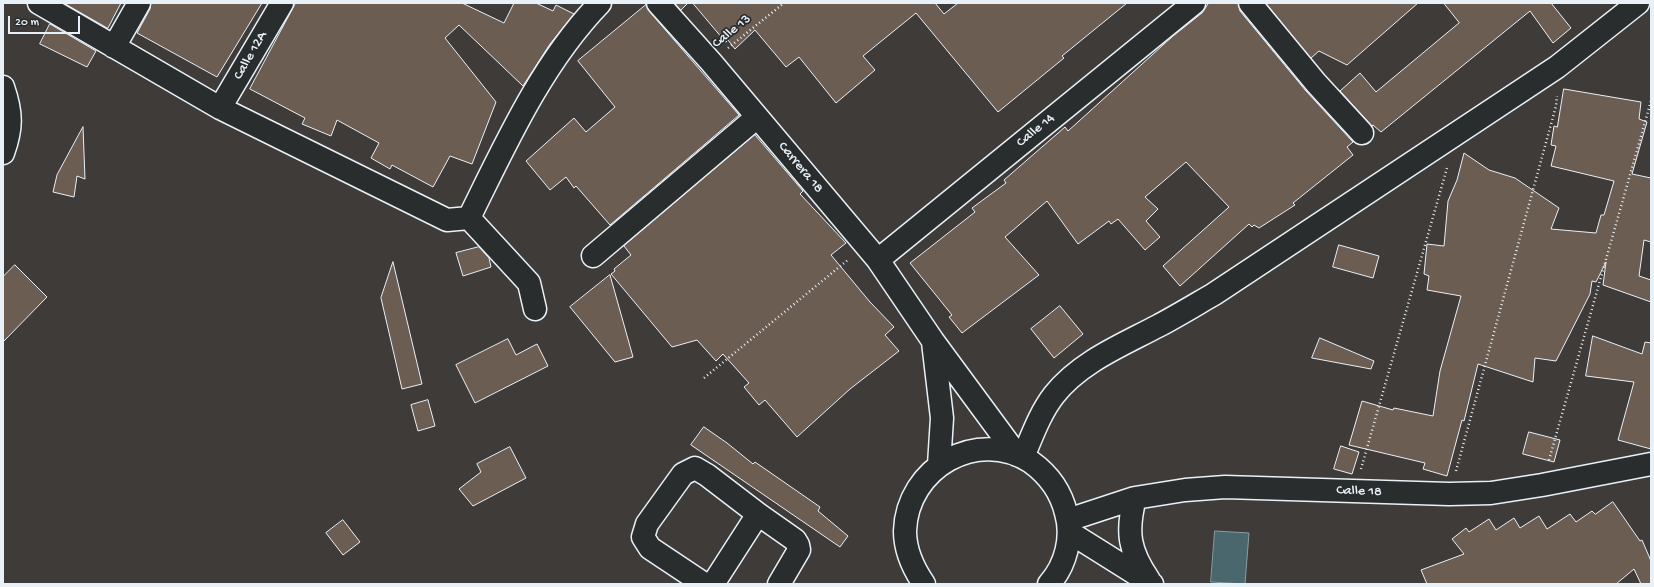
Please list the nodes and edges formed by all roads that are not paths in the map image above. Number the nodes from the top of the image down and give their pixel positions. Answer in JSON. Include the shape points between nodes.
{"nodes":[{"id":1,"x":39,"y":3,"type":"edge"},
{"id":2,"x":139,"y":3,"type":"edge"},
{"id":3,"x":282,"y":3,"type":"edge"},
{"id":4,"x":600,"y":3,"type":"edge"},
{"id":5,"x":658,"y":3,"type":"edge"},
{"id":6,"x":1194,"y":3,"type":"edge"},
{"id":7,"x":1250,"y":3,"type":"edge"},
{"id":8,"x":1638,"y":3,"type":"edge"},
{"id":9,"x":114,"y":47,"type":"junction"},
{"id":10,"x":3,"y":87,"type":"edge"},
{"id":11,"x":220,"y":108,"type":"junction"},
{"id":12,"x":757,"y":117,"type":"junction"},
{"id":13,"x":1362,"y":133,"type":"dead end"},
{"id":14,"x":3,"y":153,"type":"edge"},
{"id":15,"x":469,"y":218,"type":"junction"},
{"id":16,"x":872,"y":252,"type":"junction"},
{"id":17,"x":593,"y":256,"type":"dead end"},
{"id":18,"x":535,"y":309,"type":"dead end"},
{"id":19,"x":933,"y":341,"type":"junction"},
{"id":20,"x":1020,"y":456,"type":"junction"},
{"id":21,"x":1651,"y":464,"type":"edge"},
{"id":22,"x":939,"y":465,"type":"junction"},
{"id":23,"x":1135,"y":498,"type":"junction"},
{"id":24,"x":758,"y":514,"type":"junction"},
{"id":25,"x":1069,"y":526,"type":"junction"},
{"id":26,"x":704,"y":584,"type":"edge"},
{"id":27,"x":713,"y":584,"type":"edge"},
{"id":28,"x":779,"y":584,"type":"edge"},
{"id":29,"x":924,"y":584,"type":"edge"},
{"id":30,"x":1049,"y":584,"type":"edge"},
{"id":31,"x":1151,"y":584,"type":"edge"}],
"edges":[{"from":1,"to":9,"type":"street"},
{"from":2,"to":9,"type":"street"},
{"from":3,"to":11,"type":"street","name":"Calle 12A"},
{"from":4,"to":15,"type":"street","via":[[582,22],[541,81],[506,143]]},
{"from":5,"to":12,"type":"street","name":"Carrera 18"},
{"from":6,"to":16,"type":"street","name":"Calle 14"},
{"from":7,"to":13,"type":"street","via":[[1316,83]]},
{"from":8,"to":20,"type":"street","via":[[1557,67],[1214,294],[1101,356],[1074,374],[1054,394]]},
{"from":9,"to":11,"type":"street"},
{"from":10,"to":14,"type":"street","via":[[10,108],[9,135]]},
{"from":11,"to":15,"type":"street","via":[[448,220]]},
{"from":12,"to":16,"type":"street","name":"Carrera 18"},
{"from":12,"to":17,"type":"street"},
{"from":15,"to":18,"type":"street","via":[[529,283]]},
{"from":16,"to":19,"type":"street","name":"Carrera 18"},
{"from":19,"to":20,"type":"street","name":"Carrera 18"},
{"from":19,"to":22,"type":"street","name":"Carrera 18","via":[[942,418]]},
{"from":20,"to":22,"type":"street","via":[[1001,451],[980,450],[953,457]]},
{"from":20,"to":25,"type":"street","via":[[1040,468],[1054,483],[1063,501]]},
{"from":21,"to":23,"type":"street","name":"Calle 18","via":[[1491,493],[1355,492],[1225,487]]},
{"from":22,"to":29,"type":"street","via":[[914,495],[907,512],[907,551],[914,569]]},
{"from":23,"to":25,"type":"street","name":"Calle 18"},
{"from":23,"to":31,"type":"street","via":[[1130,522],[1131,544],[1138,565]]},
{"from":24,"to":26,"type":"street","via":[[695,468],[683,474],[647,524],[643,536],[650,548]]},
{"from":24,"to":27,"type":"street"},
{"from":24,"to":28,"type":"street","via":[[798,544],[799,550]]},
{"from":25,"to":30,"type":"street","via":[[1067,549],[1062,565]]},
{"from":25,"to":31,"type":"street"}]}
